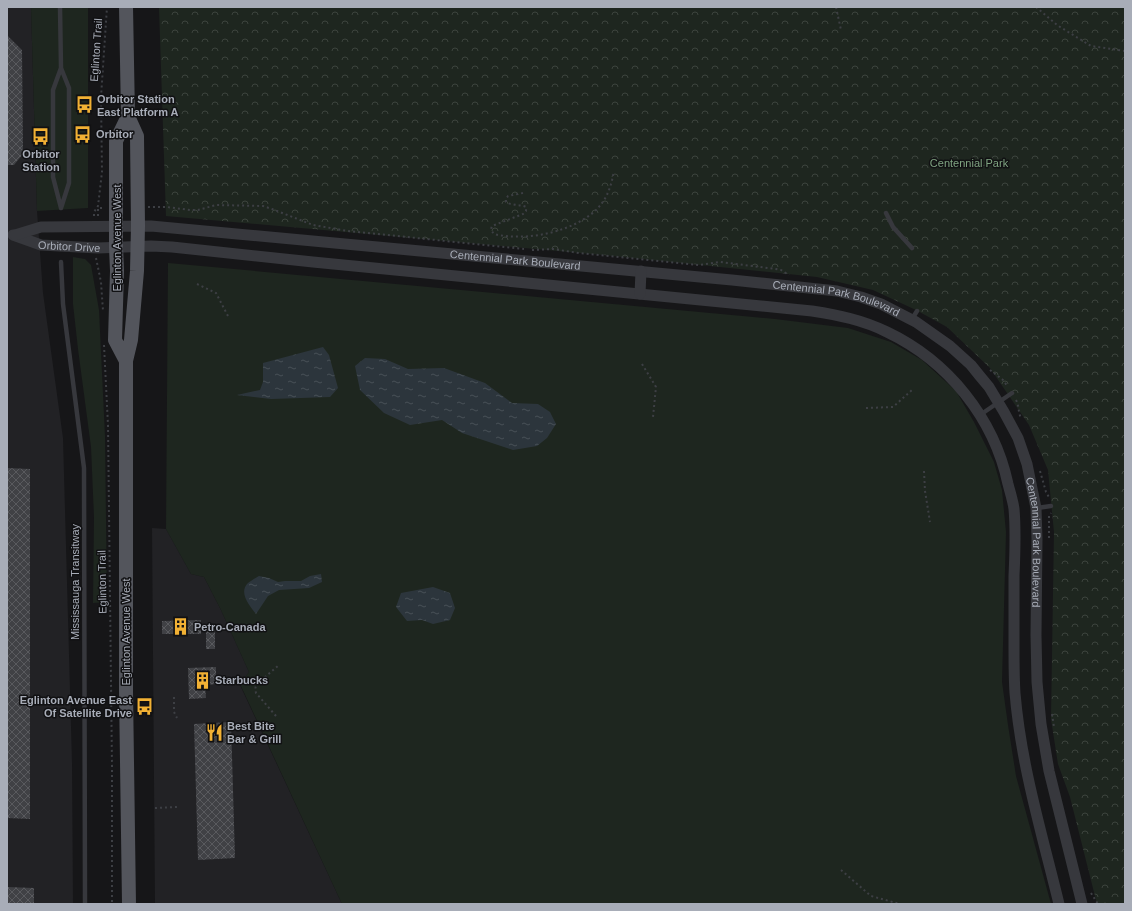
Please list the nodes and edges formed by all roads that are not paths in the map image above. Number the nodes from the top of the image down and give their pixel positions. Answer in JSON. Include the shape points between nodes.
{"nodes":[{"id":1,"x":60,"y":7,"type":"edge"},
{"id":2,"x":126,"y":7,"type":"edge"},
{"id":3,"x":61,"y":68,"type":"junction"},
{"id":4,"x":128,"y":116,"type":"junction"},
{"id":5,"x":886,"y":213,"type":"dead end"},
{"id":6,"x":127,"y":226,"type":"junction"},
{"id":7,"x":11,"y":235,"type":"edge"},
{"id":8,"x":127,"y":247,"type":"junction"},
{"id":9,"x":912,"y":248,"type":"dead end"},
{"id":10,"x":60,"y":262,"type":"dead end"},
{"id":11,"x":641,"y":271,"type":"junction"},
{"id":12,"x":640,"y":294,"type":"junction"},
{"id":13,"x":126,"y":361,"type":"junction"},
{"id":14,"x":1012,"y":393,"type":"dead end"},
{"id":15,"x":999,"y":402,"type":"junction"},
{"id":16,"x":980,"y":415,"type":"junction"},
{"id":17,"x":1036,"y":508,"type":"junction"},
{"id":18,"x":1051,"y":508,"type":"road end"},
{"id":19,"x":85,"y":904,"type":"edge"},
{"id":20,"x":129,"y":904,"type":"edge"},
{"id":21,"x":1059,"y":904,"type":"edge"},
{"id":22,"x":1082,"y":904,"type":"edge"}],
"edges":[{"from":1,"to":3,"type":"lane"},
{"from":2,"to":4,"type":"main road","name":"Eglinton Avenue West"},
{"from":3,"to":3,"type":"lane","via":[[53,90],[53,177],[60,208],[69,183],[70,88]]},
{"from":4,"to":6,"type":"main road","name":"Eglinton Avenue West","via":[[137,136]]},
{"from":4,"to":6,"type":"main road","name":"Eglinton Avenue West","via":[[116,141]]},
{"from":5,"to":9,"type":"lane","via":[[893,227]]},
{"from":6,"to":7,"type":"street","name":"Orbitor Drive","via":[[41,227]]},
{"from":6,"to":8,"type":"main road","name":"Eglinton Avenue West"},
{"from":6,"to":8,"type":"main road","name":"Eglinton Avenue West"},
{"from":6,"to":11,"type":"street","name":"Centennial Park Boulevard"},
{"from":7,"to":8,"type":"street","name":"Orbitor Drive","via":[[41,245]]},
{"from":8,"to":12,"type":"street","name":"Centennial Park Boulevard","via":[[172,247]]},
{"from":8,"to":13,"type":"main road","name":"Eglinton Avenue West","via":[[131,340]]},
{"from":8,"to":13,"type":"main road","name":"Eglinton Avenue West","via":[[118,271],[115,340]]},
{"from":10,"to":19,"type":"lane","name":"Mississauga Transitway","via":[[84,468]]},
{"from":11,"to":12,"type":"street"},
{"from":11,"to":15,"type":"street","name":"Centennial Park Boulevard","via":[[838,291],[914,315],[971,365]]},
{"from":12,"to":16,"type":"street","name":"Centennial Park Boulevard","via":[[812,311],[866,323],[903,340],[938,366]]},
{"from":13,"to":20,"type":"main road","name":"Eglinton Avenue West"},
{"from":14,"to":15,"type":"lane"},
{"from":15,"to":16,"type":"lane"},
{"from":15,"to":17,"type":"street","name":"Centennial Park Boulevard","via":[[1018,438],[1027,464]]},
{"from":16,"to":21,"type":"street","name":"Centennial Park Boulevard","via":[[1006,472],[1013,507],[1015,693],[1022,749]]},
{"from":17,"to":18,"type":"lane"},
{"from":17,"to":22,"type":"street","name":"Centennial Park Boulevard","via":[[1036,635],[1040,717],[1049,771]]}]}
